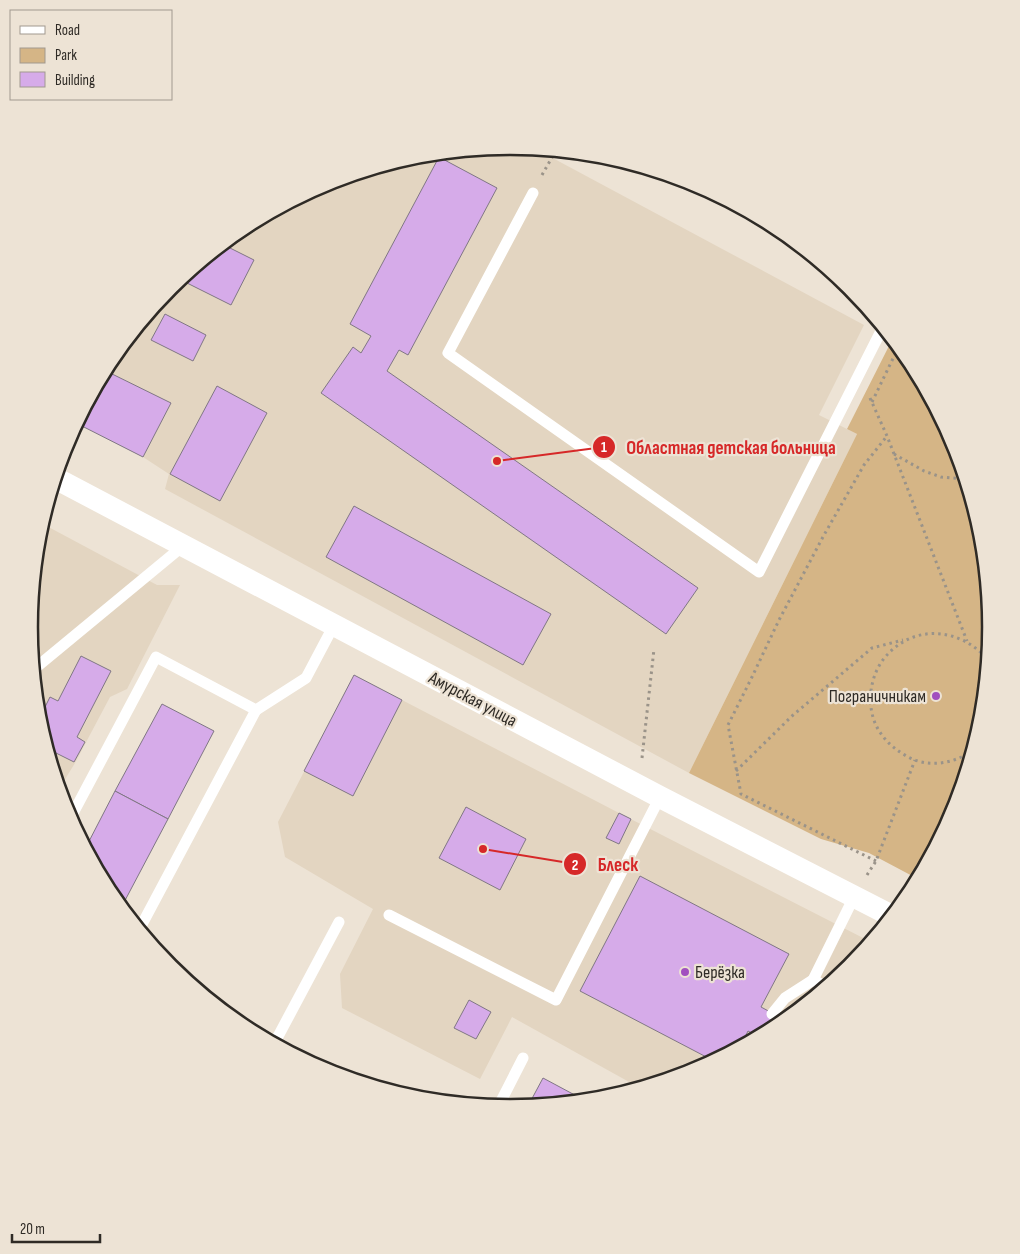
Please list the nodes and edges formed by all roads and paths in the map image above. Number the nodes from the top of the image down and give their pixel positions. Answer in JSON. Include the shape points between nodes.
{"nodes":[{"id":1,"x":552,"y":157,"type":"edge"},
{"id":2,"x":533,"y":193,"type":"joint"},
{"id":3,"x":880,"y":333,"type":"edge"},
{"id":4,"x":895,"y":353,"type":"edge"},
{"id":5,"x":860,"y":372,"type":"junction"},
{"id":6,"x":871,"y":402,"type":"junction"},
{"id":7,"x":887,"y":436,"type":"junction"},
{"id":8,"x":893,"y":454,"type":"junction"},
{"id":9,"x":958,"y":479,"type":"edge"},
{"id":10,"x":61,"y":481,"type":"edge"},
{"id":11,"x":183,"y":546,"type":"junction"},
{"id":12,"x":334,"y":625,"type":"junction"},
{"id":13,"x":909,"y":639,"type":"junction"},
{"id":14,"x":967,"y":641,"type":"junction"},
{"id":15,"x":654,"y":649,"type":"dead end"},
{"id":16,"x":981,"y":652,"type":"edge"},
{"id":17,"x":40,"y":665,"type":"edge"},
{"id":18,"x":256,"y":710,"type":"junction"},
{"id":19,"x":643,"y":747,"type":"dead end"},
{"id":20,"x":964,"y":755,"type":"edge"},
{"id":21,"x":915,"y":760,"type":"junction"},
{"id":22,"x":736,"y":770,"type":"junction"},
{"id":23,"x":660,"y":797,"type":"junction"},
{"id":24,"x":74,"y":811,"type":"edge"},
{"id":25,"x":854,"y":897,"type":"junction"},
{"id":26,"x":886,"y":913,"type":"edge"},
{"id":27,"x":389,"y":915,"type":"dead end"},
{"id":28,"x":339,"y":922,"type":"dead end"},
{"id":29,"x":143,"y":924,"type":"edge"},
{"id":30,"x":813,"y":980,"type":"junction"},
{"id":31,"x":820,"y":984,"type":"edge"},
{"id":32,"x":772,"y":1014,"type":"dead end"},
{"id":33,"x":277,"y":1038,"type":"edge"},
{"id":34,"x":523,"y":1058,"type":"dead end"},
{"id":35,"x":502,"y":1099,"type":"edge"}],
"edges":[{"from":1,"to":2,"type":"path"},
{"from":2,"to":5,"type":"lane","via":[[448,353],[759,572]]},
{"from":3,"to":5,"type":"lane"},
{"from":4,"to":6,"type":"path"},
{"from":5,"to":6,"type":"path"},
{"from":6,"to":7,"type":"path"},
{"from":7,"to":8,"type":"path"},
{"from":7,"to":22,"type":"path","via":[[864,465],[824,535],[728,725]]},
{"from":8,"to":9,"type":"path","via":[[924,471]]},
{"from":8,"to":14,"type":"path"},
{"from":10,"to":11,"type":"street","name":"Амурская улица"},
{"from":11,"to":12,"type":"street","name":"Амурская улица"},
{"from":11,"to":17,"type":"lane"},
{"from":12,"to":18,"type":"lane","via":[[306,678]]},
{"from":12,"to":23,"type":"street","name":"Амурская улица"},
{"from":13,"to":14,"type":"path","via":[[924,634],[946,634]]},
{"from":13,"to":21,"type":"path","via":[[887,654],[875,672],[870,693],[872,715],[881,735],[896,750]]},
{"from":13,"to":22,"type":"path","via":[[872,648],[792,716]]},
{"from":14,"to":16,"type":"path"},
{"from":15,"to":19,"type":"path"},
{"from":18,"to":24,"type":"lane","via":[[156,657]]},
{"from":18,"to":29,"type":"lane"},
{"from":20,"to":21,"type":"path","via":[[950,762],[932,764]]},
{"from":21,"to":22,"type":"path","via":[[876,861],[741,794]]},
{"from":23,"to":25,"type":"street","name":"Амурская улица"},
{"from":23,"to":27,"type":"lane","via":[[556,1000]]},
{"from":25,"to":26,"type":"street","name":"Амурская улица"},
{"from":25,"to":30,"type":"lane"},
{"from":28,"to":33,"type":"lane"},
{"from":30,"to":31,"type":"lane"},
{"from":30,"to":32,"type":"lane","via":[[785,998]]},
{"from":34,"to":35,"type":"lane"}]}
